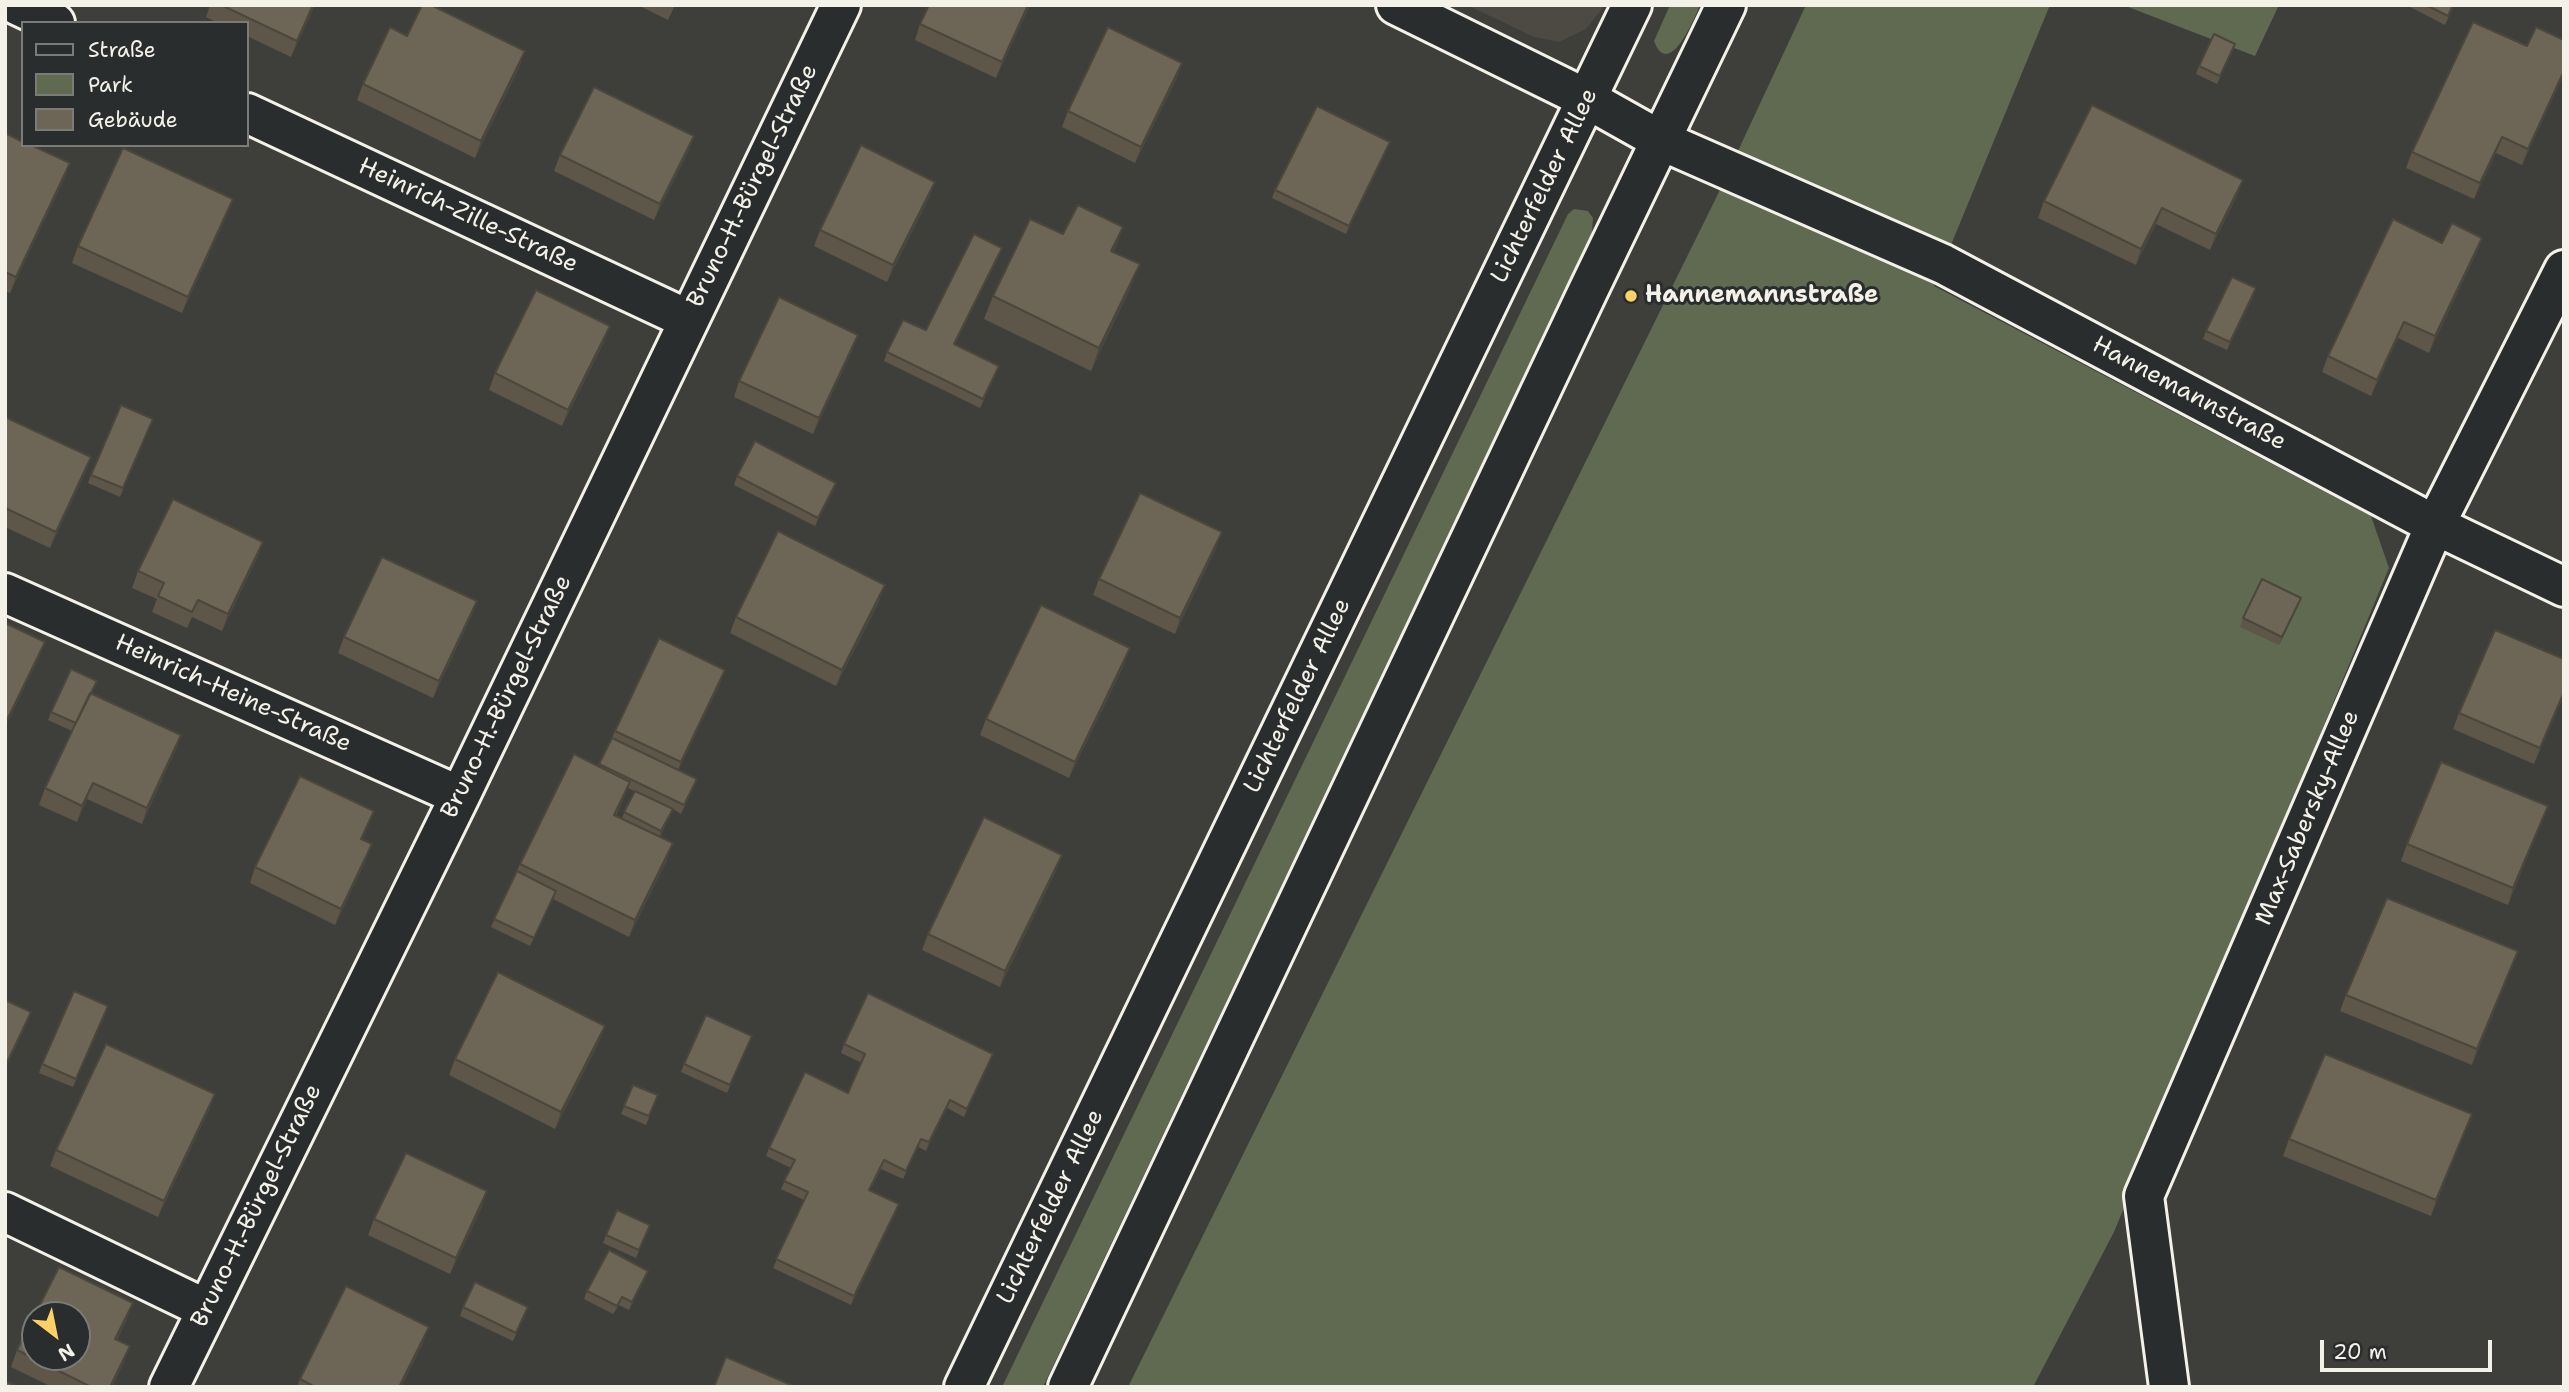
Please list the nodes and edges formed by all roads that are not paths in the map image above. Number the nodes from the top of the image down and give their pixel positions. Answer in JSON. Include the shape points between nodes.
{"nodes":[{"id":1,"x":17,"y":5,"type":"edge"},
{"id":2,"x":841,"y":5,"type":"edge"},
{"id":3,"x":1395,"y":5,"type":"edge"},
{"id":4,"x":1632,"y":5,"type":"edge"},
{"id":5,"x":1726,"y":5,"type":"edge"},
{"id":6,"x":51,"y":21,"type":"edge"},
{"id":7,"x":1587,"y":99,"type":"junction"},
{"id":8,"x":248,"y":113,"type":"edge"},
{"id":9,"x":1660,"y":140,"type":"junction"},
{"id":10,"x":2564,"y":270,"type":"edge"},
{"id":11,"x":689,"y":320,"type":"junction"},
{"id":12,"x":2435,"y":525,"type":"junction"},
{"id":13,"x":2564,"y":587,"type":"edge"},
{"id":14,"x":5,"y":593,"type":"edge"},
{"id":15,"x":460,"y":796,"type":"junction"},
{"id":16,"x":5,"y":1212,"type":"edge"},
{"id":17,"x":206,"y":1309,"type":"junction"},
{"id":18,"x":169,"y":1387,"type":"edge"},
{"id":19,"x":964,"y":1387,"type":"edge"},
{"id":20,"x":1068,"y":1387,"type":"edge"},
{"id":21,"x":2169,"y":1387,"type":"edge"}],
"edges":[{"from":1,"to":6,"type":"street"},
{"from":2,"to":11,"type":"street","name":"Bruno-H.-Bürgel-Straße"},
{"from":3,"to":7,"type":"street","name":"Hannemannstraße"},
{"from":4,"to":7,"type":"street","name":"Lichterfelder Allee"},
{"from":5,"to":9,"type":"street"},
{"from":7,"to":9,"type":"street","name":"Hannemannstraße"},
{"from":7,"to":19,"type":"street","name":"Lichterfelder Allee"},
{"from":8,"to":11,"type":"street","name":"Heinrich-Zille-Straße"},
{"from":9,"to":12,"type":"street","name":"Hannemannstraße","via":[[1943,264]]},
{"from":9,"to":20,"type":"street"},
{"from":10,"to":12,"type":"street","name":"Max-Sabersky-Allee"},
{"from":11,"to":15,"type":"street","name":"Bruno-H.-Bürgel-Straße"},
{"from":12,"to":13,"type":"street","name":"Hannemannstraße"},
{"from":12,"to":21,"type":"street","name":"Max-Sabersky-Allee","via":[[2144,1196]]},
{"from":14,"to":15,"type":"street","name":"Heinrich-Heine-Straße"},
{"from":15,"to":17,"type":"street","name":"Bruno-H.-Bürgel-Straße"},
{"from":16,"to":17,"type":"street"},
{"from":17,"to":18,"type":"street","name":"Bruno-H.-Bürgel-Straße"}]}
